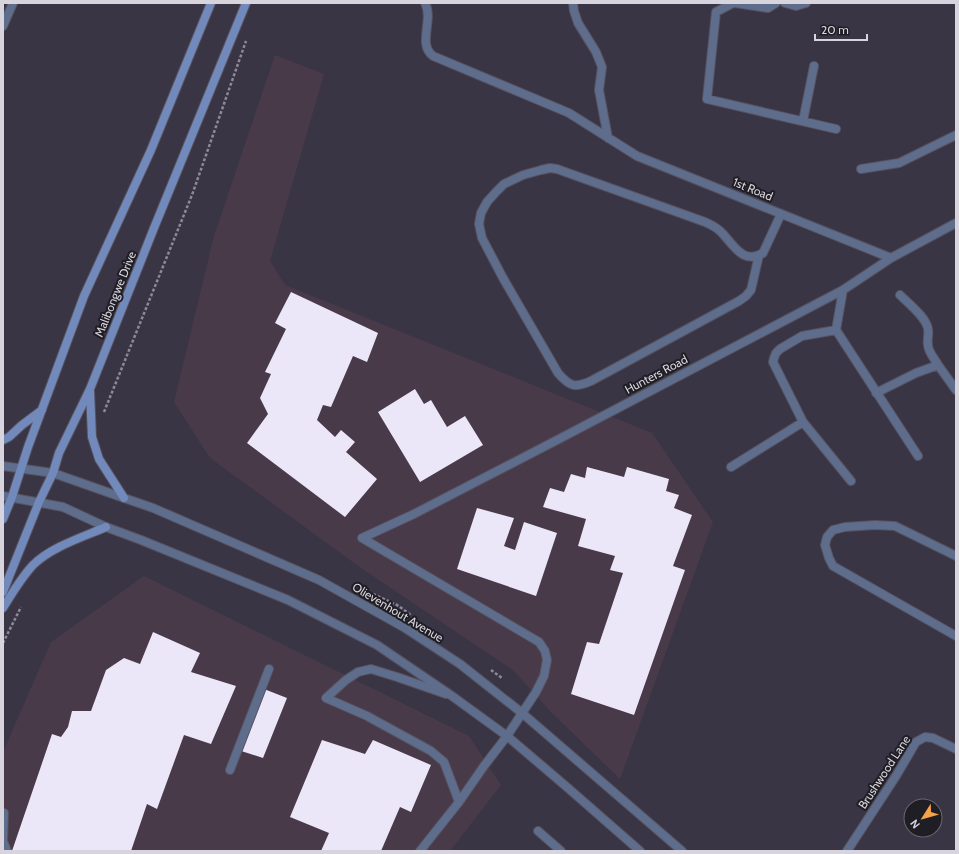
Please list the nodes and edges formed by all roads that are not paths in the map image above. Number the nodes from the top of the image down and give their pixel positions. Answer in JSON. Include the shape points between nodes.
{"nodes":[{"id":1,"x":13,"y":3,"type":"edge"},
{"id":2,"x":211,"y":3,"type":"edge"},
{"id":3,"x":246,"y":3,"type":"edge"},
{"id":4,"x":425,"y":3,"type":"edge"},
{"id":5,"x":573,"y":3,"type":"edge"},
{"id":6,"x":734,"y":3,"type":"edge"},
{"id":7,"x":776,"y":3,"type":"edge"},
{"id":8,"x":785,"y":3,"type":"edge"},
{"id":9,"x":806,"y":3,"type":"edge"},
{"id":10,"x":3,"y":26,"type":"edge"},
{"id":11,"x":814,"y":66,"type":"dead end"},
{"id":12,"x":803,"y":122,"type":"junction"},
{"id":13,"x":836,"y":129,"type":"dead end"},
{"id":14,"x":956,"y":135,"type":"edge"},
{"id":15,"x":608,"y":138,"type":"junction"},
{"id":16,"x":860,"y":169,"type":"dead end"},
{"id":17,"x":781,"y":214,"type":"junction"},
{"id":18,"x":956,"y":223,"type":"edge"},
{"id":19,"x":759,"y":255,"type":"junction"},
{"id":20,"x":891,"y":258,"type":"junction"},
{"id":21,"x":843,"y":290,"type":"junction"},
{"id":22,"x":900,"y":295,"type":"dead end"},
{"id":23,"x":836,"y":330,"type":"junction"},
{"id":24,"x":938,"y":365,"type":"junction"},
{"id":25,"x":90,"y":389,"type":"junction"},
{"id":26,"x":956,"y":390,"type":"edge"},
{"id":27,"x":876,"y":393,"type":"junction"},
{"id":28,"x":42,"y":410,"type":"junction"},
{"id":29,"x":803,"y":422,"type":"junction"},
{"id":30,"x":3,"y":440,"type":"edge"},
{"id":31,"x":918,"y":456,"type":"dead end"},
{"id":32,"x":3,"y":466,"type":"edge"},
{"id":33,"x":731,"y":467,"type":"dead end"},
{"id":34,"x":21,"y":468,"type":"junction"},
{"id":35,"x":53,"y":473,"type":"junction"},
{"id":36,"x":851,"y":481,"type":"dead end"},
{"id":37,"x":3,"y":496,"type":"edge"},
{"id":38,"x":12,"y":498,"type":"junction"},
{"id":39,"x":124,"y":498,"type":"junction"},
{"id":40,"x":39,"y":502,"type":"junction"},
{"id":41,"x":3,"y":519,"type":"edge"},
{"id":42,"x":106,"y":527,"type":"junction"},
{"id":43,"x":956,"y":556,"type":"edge"},
{"id":44,"x":3,"y":592,"type":"edge"},
{"id":45,"x":3,"y":608,"type":"edge"},
{"id":46,"x":956,"y":636,"type":"edge"},
{"id":47,"x":269,"y":668,"type":"dead end"},
{"id":48,"x":452,"y":696,"type":"junction"},
{"id":49,"x":522,"y":713,"type":"junction"},
{"id":50,"x":507,"y":736,"type":"junction"},
{"id":51,"x":956,"y":749,"type":"edge"},
{"id":52,"x":230,"y":770,"type":"dead end"},
{"id":53,"x":459,"y":802,"type":"junction"},
{"id":54,"x":4,"y":813,"type":"edge"},
{"id":55,"x":538,"y":831,"type":"dead end"},
{"id":56,"x":7,"y":851,"type":"edge"},
{"id":57,"x":420,"y":851,"type":"edge"},
{"id":58,"x":561,"y":851,"type":"edge"},
{"id":59,"x":640,"y":851,"type":"edge"},
{"id":60,"x":682,"y":851,"type":"edge"},
{"id":61,"x":847,"y":851,"type":"edge"}],
"edges":[{"from":1,"to":10,"type":"street"},
{"from":2,"to":28,"type":"main road","name":"Malibongwe Drive","via":[[151,150],[84,296]]},
{"from":3,"to":25,"type":"main road","name":"Malibongwe Drive"},
{"from":4,"to":15,"type":"street","name":"1st Road","via":[[428,16],[426,46],[433,56],[569,113]]},
{"from":5,"to":15,"type":"street","via":[[578,23],[602,67],[599,90]]},
{"from":6,"to":7,"type":"street","via":[[768,8]]},
{"from":6,"to":12,"type":"street","via":[[716,12],[707,99]]},
{"from":8,"to":9,"type":"street","via":[[796,6]]},
{"from":11,"to":12,"type":"street"},
{"from":12,"to":13,"type":"street"},
{"from":14,"to":16,"type":"street","via":[[899,163]]},
{"from":15,"to":17,"type":"street","name":"1st Road","via":[[637,156]]},
{"from":17,"to":19,"type":"street","via":[[763,253]]},
{"from":17,"to":20,"type":"street","name":"1st Road"},
{"from":18,"to":20,"type":"street","name":"Hunters Road"},
{"from":19,"to":19,"type":"street","via":[[750,257],[741,254],[722,233],[705,222],[550,168],[523,175],[504,184],[487,202],[479,224],[482,238],[503,278],[554,366],[569,384],[580,386],[746,296],[751,290]]},
{"from":20,"to":21,"type":"street","name":"Hunters Road"},
{"from":21,"to":23,"type":"street"},
{"from":21,"to":49,"type":"street","name":"Hunters Road","via":[[414,514],[362,538],[539,642],[547,660],[544,676]]},
{"from":22,"to":24,"type":"street","via":[[926,324],[929,350]]},
{"from":23,"to":27,"type":"street"},
{"from":23,"to":29,"type":"street","via":[[802,336],[780,349],[774,358],[773,362]]},
{"from":24,"to":26,"type":"street"},
{"from":24,"to":27,"type":"street"},
{"from":25,"to":35,"type":"main road","name":"Malibongwe Drive","via":[[59,453]]},
{"from":25,"to":39,"type":"main road","via":[[92,437],[99,459]]},
{"from":27,"to":31,"type":"street"},
{"from":28,"to":30,"type":"main road"},
{"from":28,"to":34,"type":"main road","name":"Malibongwe Drive"},
{"from":29,"to":33,"type":"street"},
{"from":29,"to":36,"type":"street"},
{"from":32,"to":34,"type":"street","name":"Olievenhout Avenue"},
{"from":34,"to":35,"type":"street","name":"Olievenhout Avenue"},
{"from":34,"to":38,"type":"main road","name":"Malibongwe Drive"},
{"from":35,"to":39,"type":"street","name":"Olievenhout Avenue"},
{"from":35,"to":40,"type":"main road","name":"Malibongwe Drive"},
{"from":37,"to":38,"type":"street"},
{"from":38,"to":40,"type":"street"},
{"from":38,"to":41,"type":"main road","name":"Malibongwe Drive"},
{"from":39,"to":49,"type":"street","name":"Olievenhout Avenue","via":[[154,508],[319,580],[405,628],[460,664]]},
{"from":40,"to":42,"type":"street","via":[[63,507]]},
{"from":40,"to":44,"type":"main road","name":"Malibongwe Drive"},
{"from":42,"to":45,"type":"main road","via":[[52,550],[33,565]]},
{"from":42,"to":48,"type":"street","via":[[288,600],[377,644]]},
{"from":43,"to":46,"type":"street","via":[[895,526],[844,527],[833,530],[825,545],[833,566]]},
{"from":47,"to":52,"type":"street"},
{"from":48,"to":50,"type":"street"},
{"from":48,"to":53,"type":"street","via":[[371,669],[358,672],[326,698],[367,716],[431,751],[444,762]]},
{"from":49,"to":50,"type":"street"},
{"from":49,"to":60,"type":"street","name":"Olievenhout Avenue"},
{"from":50,"to":53,"type":"street"},
{"from":50,"to":59,"type":"street"},
{"from":51,"to":61,"type":"street","name":"Brushwood Lane","via":[[933,738],[925,737],[916,742]]},
{"from":53,"to":57,"type":"street"},
{"from":54,"to":56,"type":"street","via":[[3,841]]},
{"from":55,"to":58,"type":"street"}]}
